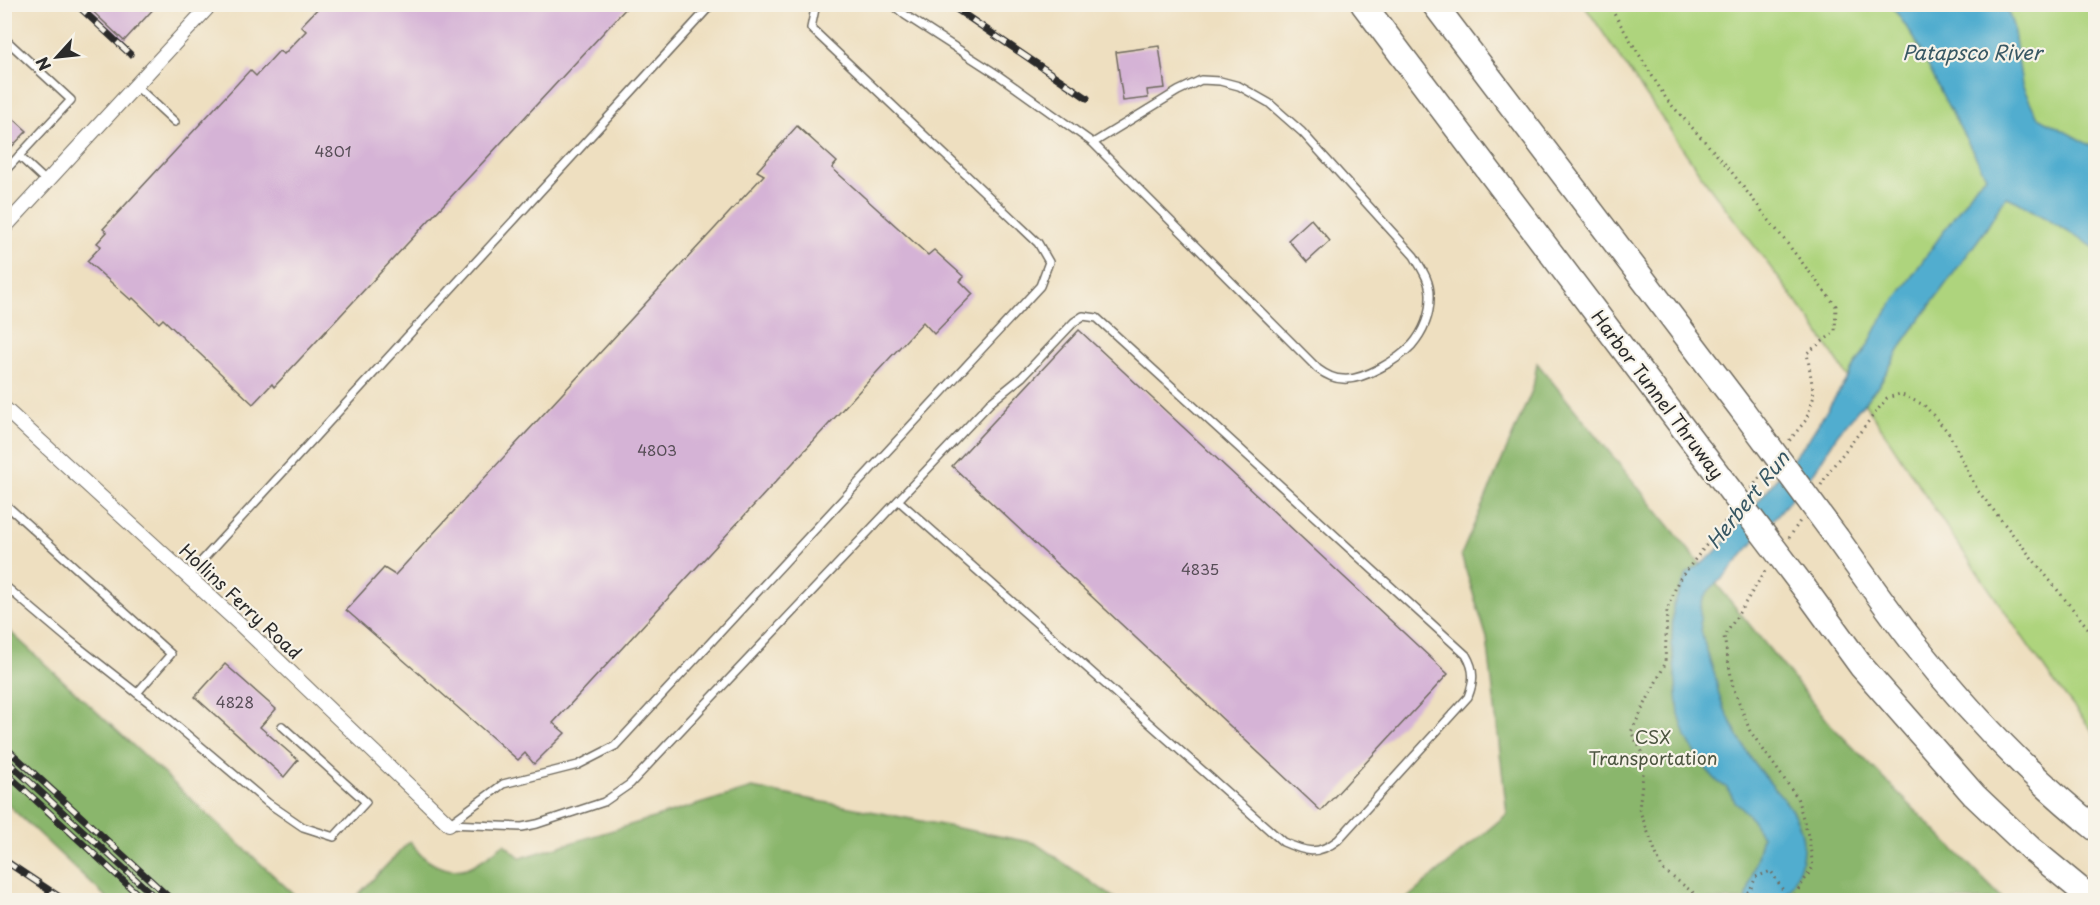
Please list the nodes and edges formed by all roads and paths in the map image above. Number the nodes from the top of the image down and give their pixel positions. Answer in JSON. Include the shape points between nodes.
{"nodes":[{"id":1,"x":211,"y":4,"type":"edge"},
{"id":2,"x":712,"y":4,"type":"edge"},
{"id":3,"x":816,"y":4,"type":"edge"},
{"id":4,"x":892,"y":4,"type":"edge"},
{"id":5,"x":1363,"y":4,"type":"edge"},
{"id":6,"x":1434,"y":4,"type":"edge"},
{"id":7,"x":1608,"y":4,"type":"edge"},
{"id":8,"x":4,"y":38,"type":"edge"},
{"id":9,"x":136,"y":86,"type":"junction"},
{"id":10,"x":176,"y":122,"type":"dead end"},
{"id":11,"x":1093,"y":143,"type":"junction"},
{"id":12,"x":20,"y":156,"type":"junction"},
{"id":13,"x":4,"y":172,"type":"edge"},
{"id":14,"x":48,"y":182,"type":"junction"},
{"id":15,"x":4,"y":228,"type":"edge"},
{"id":16,"x":4,"y":408,"type":"edge"},
{"id":17,"x":1783,"y":448,"type":"dead end"},
{"id":18,"x":1768,"y":466,"type":"dead end"},
{"id":19,"x":1818,"y":490,"type":"dead end"},
{"id":20,"x":1746,"y":494,"type":"dead end"},
{"id":21,"x":899,"y":501,"type":"junction"},
{"id":22,"x":4,"y":503,"type":"edge"},
{"id":23,"x":1731,"y":513,"type":"dead end"},
{"id":24,"x":1800,"y":521,"type":"dead end"},
{"id":25,"x":1787,"y":541,"type":"dead end"},
{"id":26,"x":1773,"y":560,"type":"dead end"},
{"id":27,"x":186,"y":578,"type":"junction"},
{"id":28,"x":4,"y":585,"type":"edge"},
{"id":29,"x":2096,"y":638,"type":"edge"},
{"id":30,"x":137,"y":693,"type":"junction"},
{"id":31,"x":282,"y":726,"type":"dead end"},
{"id":32,"x":449,"y":824,"type":"junction"},
{"id":33,"x":2096,"y":829,"type":"edge"},
{"id":34,"x":1702,"y":900,"type":"edge"},
{"id":35,"x":1738,"y":900,"type":"edge"},
{"id":36,"x":2093,"y":900,"type":"edge"}],
"edges":[{"from":1,"to":9,"type":"street"},
{"from":2,"to":27,"type":"lane"},
{"from":3,"to":32,"type":"lane","via":[[811,28],[1038,243],[1049,262],[1040,286],[615,746],[578,765],[503,784]]},
{"from":4,"to":11,"type":"lane"},
{"from":5,"to":36,"type":"highway","name":"Harbor Tunnel Thruway","bridge":true,"via":[[1862,666],[1974,795]]},
{"from":6,"to":33,"type":"highway","bridge":true,"via":[[1913,641],[2012,754]]},
{"from":7,"to":17,"type":"path","via":[[1667,100],[1726,165],[1836,306],[1835,332],[1807,353],[1814,396],[1806,420]]},
{"from":8,"to":12,"type":"lane","via":[[71,99]]},
{"from":9,"to":10,"type":"lane"},
{"from":9,"to":14,"type":"street"},
{"from":11,"to":11,"type":"lane","via":[[1331,378],[1346,380],[1373,371],[1412,346],[1422,331],[1431,297],[1414,256],[1302,132],[1269,103],[1239,86],[1201,80]]},
{"from":12,"to":13,"type":"lane"},
{"from":12,"to":14,"type":"lane"},
{"from":14,"to":15,"type":"street"},
{"from":16,"to":27,"type":"street","name":"Hollins Ferry Road"},
{"from":18,"to":20,"type":"path"},
{"from":19,"to":29,"type":"path","via":[[1887,398],[1900,394],[1924,405],[1948,432],[1978,491]]},
{"from":21,"to":21,"type":"lane","via":[[990,403],[1022,377],[1074,322],[1083,316],[1097,318],[1466,655],[1472,665],[1472,686],[1468,697],[1338,840],[1318,851],[1299,849],[1283,842]]},
{"from":21,"to":32,"type":"lane","via":[[614,797],[522,827]]},
{"from":22,"to":30,"type":"lane","via":[[171,654]]},
{"from":23,"to":34,"type":"path","via":[[1678,581],[1667,611],[1665,664],[1631,732],[1645,757],[1639,809],[1662,869]]},
{"from":24,"to":25,"type":"path"},
{"from":26,"to":35,"type":"path","via":[[1724,637],[1733,687],[1750,731],[1797,797],[1813,867],[1794,896],[1786,895],[1772,871],[1756,877],[1750,890]]},
{"from":27,"to":32,"type":"street","name":"Hollins Ferry Road","via":[[242,626]]},
{"from":28,"to":30,"type":"lane"},
{"from":30,"to":31,"type":"lane","via":[[268,803],[303,827],[334,837],[366,802]]}]}
